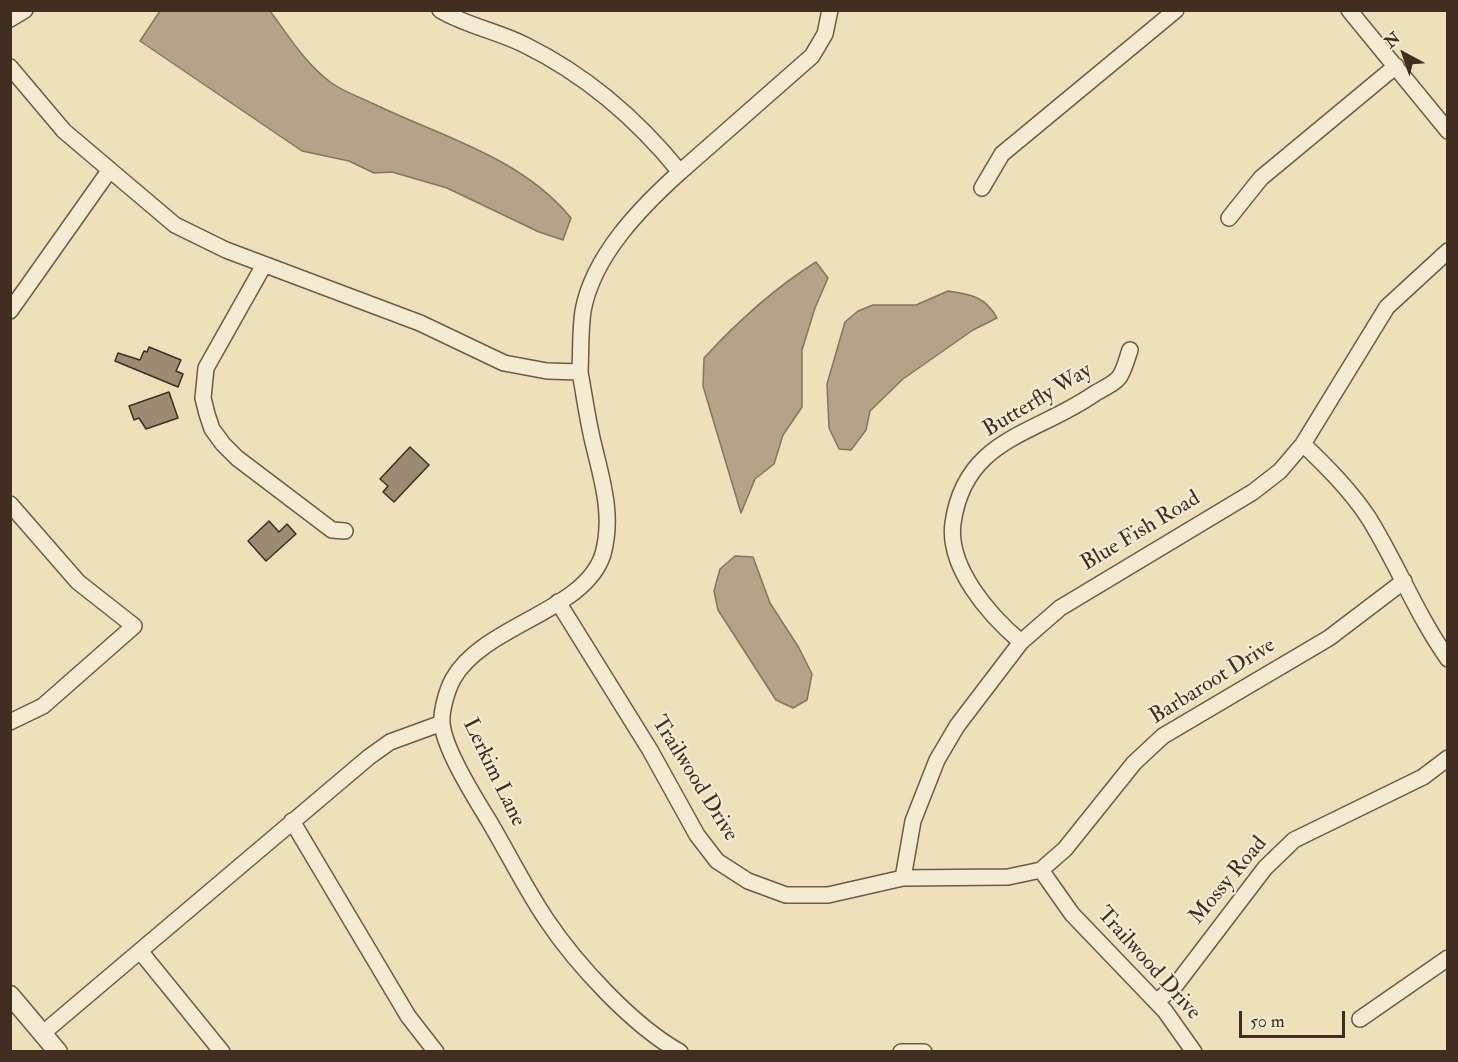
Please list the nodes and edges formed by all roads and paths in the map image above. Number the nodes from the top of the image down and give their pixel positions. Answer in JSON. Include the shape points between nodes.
{"nodes":[{"id":1,"x":25,"y":10,"type":"edge"},
{"id":2,"x":440,"y":10,"type":"edge"},
{"id":3,"x":830,"y":10,"type":"edge"},
{"id":4,"x":1176,"y":10,"type":"edge"},
{"id":5,"x":1349,"y":10,"type":"edge"},
{"id":6,"x":10,"y":19,"type":"edge"},
{"id":7,"x":1396,"y":66,"type":"junction"},
{"id":8,"x":10,"y":67,"type":"edge"},
{"id":9,"x":1448,"y":131,"type":"edge"},
{"id":10,"x":109,"y":171,"type":"junction"},
{"id":11,"x":680,"y":172,"type":"junction"},
{"id":12,"x":982,"y":188,"type":"dead end"},
{"id":13,"x":1229,"y":218,"type":"dead end"},
{"id":14,"x":1448,"y":251,"type":"edge"},
{"id":15,"x":264,"y":265,"type":"junction"},
{"id":16,"x":10,"y":311,"type":"edge"},
{"id":17,"x":1130,"y":350,"type":"dead end"},
{"id":18,"x":580,"y":372,"type":"junction"},
{"id":19,"x":1304,"y":444,"type":"junction"},
{"id":20,"x":10,"y":504,"type":"edge"},
{"id":21,"x":345,"y":531,"type":"dead end"},
{"id":22,"x":1404,"y":581,"type":"junction"},
{"id":23,"x":558,"y":602,"type":"junction"},
{"id":24,"x":1021,"y":642,"type":"junction"},
{"id":25,"x":1448,"y":659,"type":"edge"},
{"id":26,"x":10,"y":722,"type":"edge"},
{"id":27,"x":442,"y":723,"type":"junction"},
{"id":28,"x":1448,"y":758,"type":"edge"},
{"id":29,"x":292,"y":821,"type":"junction"},
{"id":30,"x":1041,"y":870,"type":"junction"},
{"id":31,"x":903,"y":878,"type":"junction"},
{"id":32,"x":140,"y":951,"type":"junction"},
{"id":33,"x":1448,"y":958,"type":"edge"},
{"id":34,"x":10,"y":995,"type":"edge"},
{"id":35,"x":1156,"y":1002,"type":"junction"},
{"id":36,"x":1360,"y":1019,"type":"dead end"},
{"id":37,"x":43,"y":1034,"type":"junction"},
{"id":38,"x":433,"y":1051,"type":"edge"},
{"id":39,"x":58,"y":1052,"type":"edge"},
{"id":40,"x":222,"y":1052,"type":"edge"},
{"id":41,"x":680,"y":1052,"type":"edge"},
{"id":42,"x":901,"y":1052,"type":"edge"},
{"id":43,"x":924,"y":1052,"type":"edge"},
{"id":44,"x":1194,"y":1052,"type":"edge"}],
"edges":[{"from":1,"to":6,"type":"street"},
{"from":2,"to":11,"type":"street","via":[[458,21],[524,44],[576,73],[622,109]]},
{"from":3,"to":11,"type":"street","name":"Lerkim Lane","via":[[825,34],[812,56]]},
{"from":4,"to":12,"type":"street","via":[[1002,154]]},
{"from":5,"to":7,"type":"street"},
{"from":7,"to":9,"type":"street"},
{"from":7,"to":13,"type":"street","via":[[1261,178]]},
{"from":8,"to":10,"type":"street","via":[[64,131]]},
{"from":10,"to":15,"type":"street","via":[[175,225]]},
{"from":10,"to":16,"type":"street"},
{"from":11,"to":18,"type":"street","name":"Lerkim Lane","via":[[615,242],[598,271],[583,310]]},
{"from":14,"to":19,"type":"street","name":"Blue Fish Road","via":[[1387,307]]},
{"from":15,"to":18,"type":"street","via":[[420,323],[504,363],[547,372]]},
{"from":15,"to":21,"type":"street","via":[[206,368],[203,398],[207,414],[223,444],[237,458],[332,530]]},
{"from":17,"to":24,"type":"street","name":"Butterfly Way","via":[[1119,378],[1087,400],[1007,440],[973,469],[957,498],[951,536],[963,572],[998,622]]},
{"from":18,"to":23,"type":"street","name":"Lerkim Lane","via":[[608,508],[606,535],[597,569]]},
{"from":19,"to":22,"type":"street","via":[[1367,516]]},
{"from":19,"to":24,"type":"street","name":"Blue Fish Road","via":[[1280,471],[1253,492],[1060,608]]},
{"from":20,"to":26,"type":"street","via":[[78,582],[134,626],[43,706]]},
{"from":22,"to":25,"type":"street"},
{"from":22,"to":30,"type":"street","name":"Barbaroot Drive","via":[[1329,638],[1163,736],[1134,763],[1065,849]]},
{"from":23,"to":27,"type":"street","name":"Lerkim Lane","via":[[464,663],[452,681]]},
{"from":23,"to":31,"type":"street","name":"Trailwood Drive","via":[[650,750],[697,835],[717,861],[748,881],[786,895],[828,895]]},
{"from":24,"to":31,"type":"street","name":"Blue Fish Road","via":[[970,706],[937,760],[913,821]]},
{"from":27,"to":29,"type":"street","via":[[390,742]]},
{"from":27,"to":41,"type":"street","name":"Lerkim Lane","via":[[448,745],[474,795],[544,917],[568,950],[625,1008]]},
{"from":28,"to":35,"type":"street","name":"Mossy Road","via":[[1423,777],[1294,840],[1265,868],[1175,986]]},
{"from":29,"to":32,"type":"street"},
{"from":29,"to":38,"type":"street","via":[[408,1016]]},
{"from":30,"to":31,"type":"street","name":"Trailwood Drive","via":[[1008,877]]},
{"from":30,"to":35,"type":"street","name":"Trailwood Drive","via":[[1072,914]]},
{"from":32,"to":37,"type":"street"},
{"from":32,"to":40,"type":"street"},
{"from":33,"to":36,"type":"street"},
{"from":34,"to":37,"type":"street"},
{"from":35,"to":44,"type":"street","name":"Trailwood Drive"},
{"from":37,"to":39,"type":"street"},
{"from":42,"to":43,"type":"street"}]}
